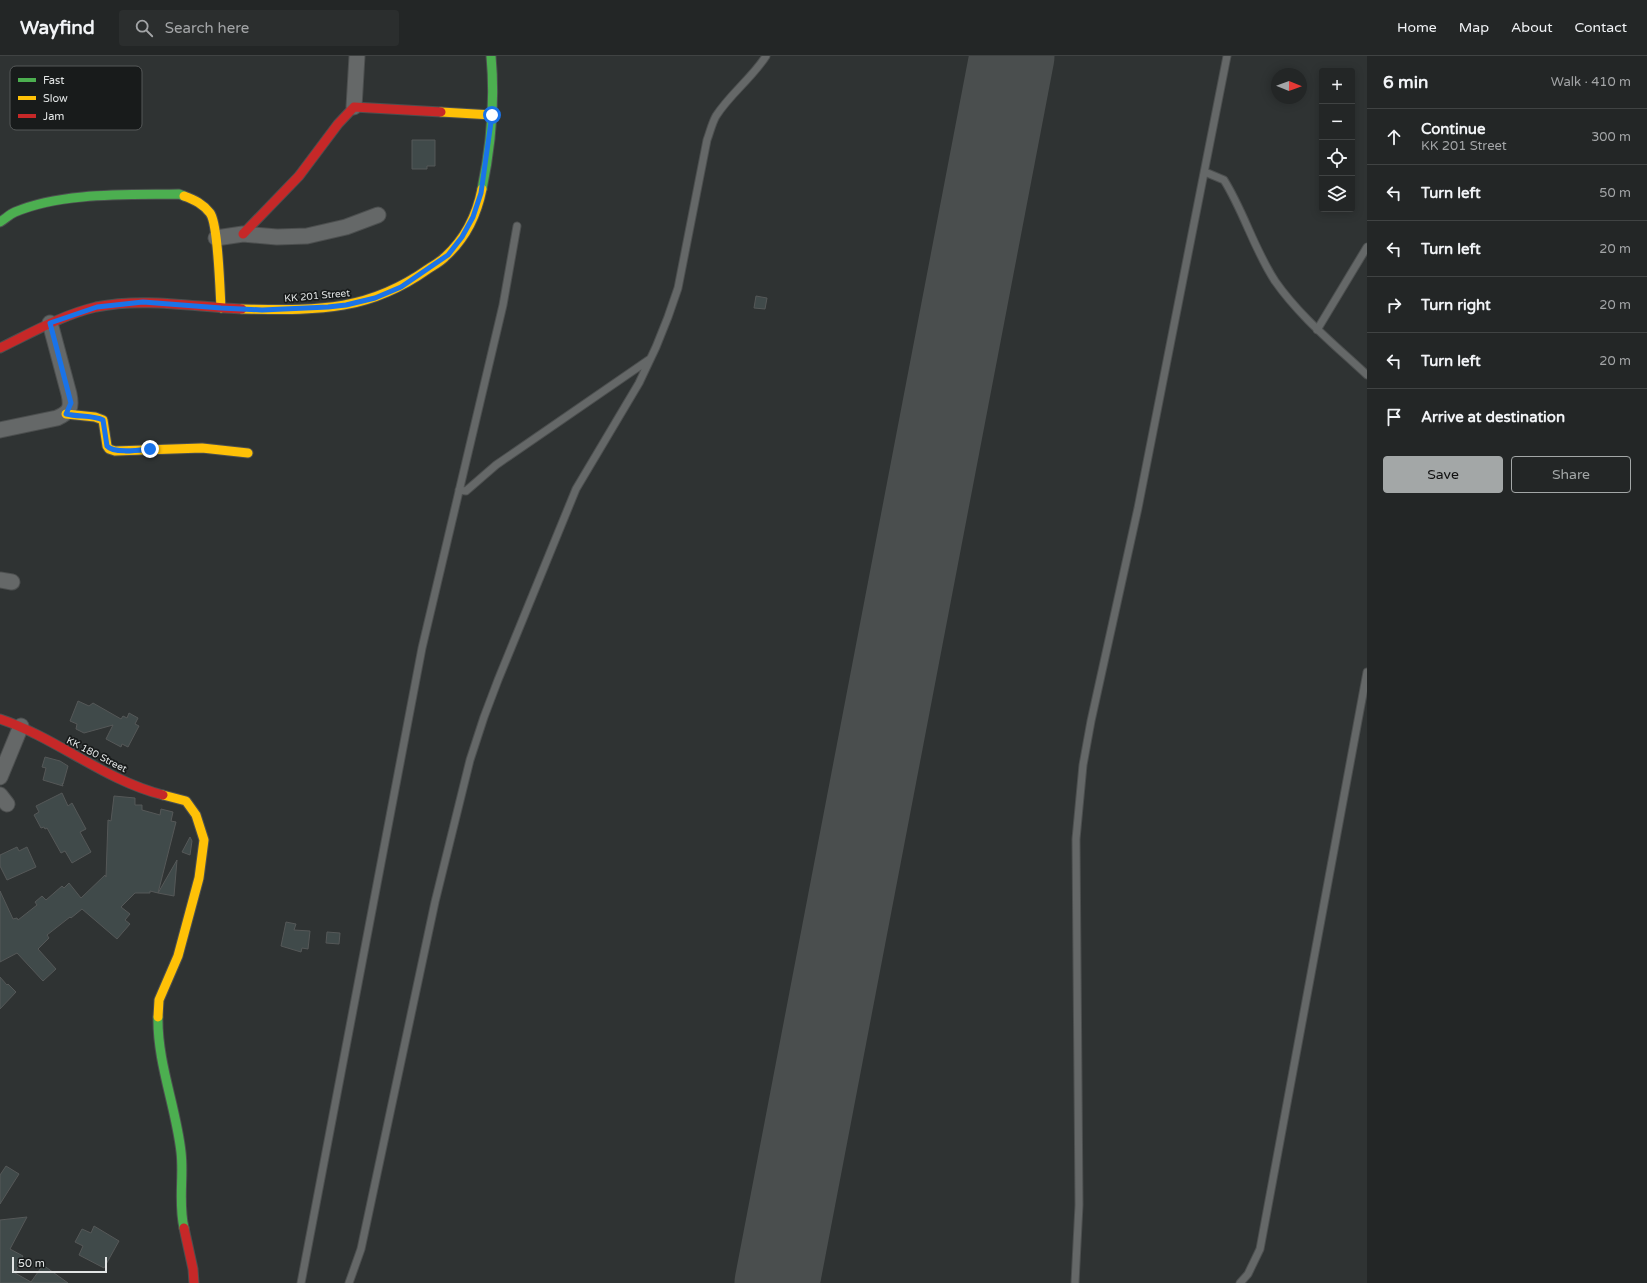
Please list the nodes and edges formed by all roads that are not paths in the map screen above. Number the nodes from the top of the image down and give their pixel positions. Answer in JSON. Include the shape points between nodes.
{"nodes":[{"id":1,"x":357,"y":56,"type":"edge"},
{"id":2,"x":491,"y":56,"type":"edge"},
{"id":3,"x":766,"y":56,"type":"edge"},
{"id":4,"x":1227,"y":56,"type":"edge"},
{"id":5,"x":354,"y":107,"type":"junction"},
{"id":6,"x":492,"y":115,"type":"junction"},
{"id":7,"x":1205,"y":172,"type":"junction"},
{"id":8,"x":378,"y":215,"type":"dead end"},
{"id":9,"x":0,"y":222,"type":"edge"},
{"id":10,"x":517,"y":226,"type":"dead end"},
{"id":11,"x":243,"y":234,"type":"junction"},
{"id":12,"x":216,"y":238,"type":"junction"},
{"id":13,"x":1367,"y":247,"type":"edge"},
{"id":14,"x":221,"y":308,"type":"junction"},
{"id":15,"x":50,"y":323,"type":"junction"},
{"id":16,"x":1318,"y":330,"type":"junction"},
{"id":17,"x":0,"y":348,"type":"edge"},
{"id":18,"x":651,"y":359,"type":"junction"},
{"id":19,"x":1367,"y":375,"type":"edge"},
{"id":20,"x":66,"y":414,"type":"junction"},
{"id":21,"x":0,"y":430,"type":"edge"},
{"id":22,"x":248,"y":453,"type":"dead end"},
{"id":23,"x":459,"y":490,"type":"junction"},
{"id":24,"x":1367,"y":672,"type":"edge"},
{"id":25,"x":0,"y":719,"type":"edge"},
{"id":26,"x":21,"y":726,"type":"junction"},
{"id":27,"x":0,"y":777,"type":"edge"},
{"id":28,"x":194,"y":1283,"type":"edge"},
{"id":29,"x":301,"y":1283,"type":"edge"},
{"id":30,"x":349,"y":1283,"type":"edge"},
{"id":31,"x":1075,"y":1283,"type":"edge"},
{"id":32,"x":1240,"y":1283,"type":"edge"}],
"edges":[{"from":1,"to":5,"type":"street"},
{"from":2,"to":6,"type":"street","name":"KK 201 Street"},
{"from":3,"to":18,"type":"lane","via":[[715,118],[707,140],[678,288]]},
{"from":4,"to":7,"type":"lane"},
{"from":5,"to":6,"type":"street"},
{"from":5,"to":11,"type":"street","via":[[299,176]]},
{"from":6,"to":14,"type":"street","name":"KK 201 Street","via":[[481,193],[473,217],[448,255],[430,268],[401,287],[375,298],[346,305],[288,309]]},
{"from":7,"to":16,"type":"lane","via":[[1224,180],[1275,280],[1293,304]]},
{"from":7,"to":31,"type":"lane","via":[[1080,784],[1076,839],[1079,1206]]},
{"from":8,"to":11,"type":"street","via":[[346,227],[307,236]]},
{"from":9,"to":12,"type":"street","via":[[14,212],[52,200],[179,194],[198,201],[211,214]]},
{"from":10,"to":23,"type":"lane","via":[[503,305]]},
{"from":11,"to":12,"type":"street"},
{"from":12,"to":14,"type":"street"},
{"from":13,"to":16,"type":"lane"},
{"from":14,"to":15,"type":"street","name":"KK 201 Street","via":[[143,302],[97,307]]},
{"from":15,"to":17,"type":"street","name":"KK 201 Street"},
{"from":15,"to":20,"type":"street","via":[[71,403]]},
{"from":16,"to":19,"type":"lane"},
{"from":18,"to":23,"type":"lane","via":[[496,465],[466,491]]},
{"from":18,"to":30,"type":"lane","via":[[576,490],[484,717],[470,760],[435,902],[366,1228]]},
{"from":20,"to":21,"type":"street","via":[[40,423]]},
{"from":20,"to":22,"type":"street","via":[[103,420],[107,446],[115,451],[202,448]]},
{"from":23,"to":29,"type":"lane","via":[[422,648]]},
{"from":24,"to":32,"type":"lane","via":[[1260,1249],[1248,1274]]},
{"from":25,"to":26,"type":"street","name":"KK 180 Street"},
{"from":26,"to":27,"type":"street"},
{"from":26,"to":28,"type":"street","name":"KK 180 Street","via":[[108,774],[159,794],[186,801],[196,815],[204,840],[199,878],[178,956],[159,1000],[158,1029],[181,1152],[182,1224],[193,1268]]}]}
